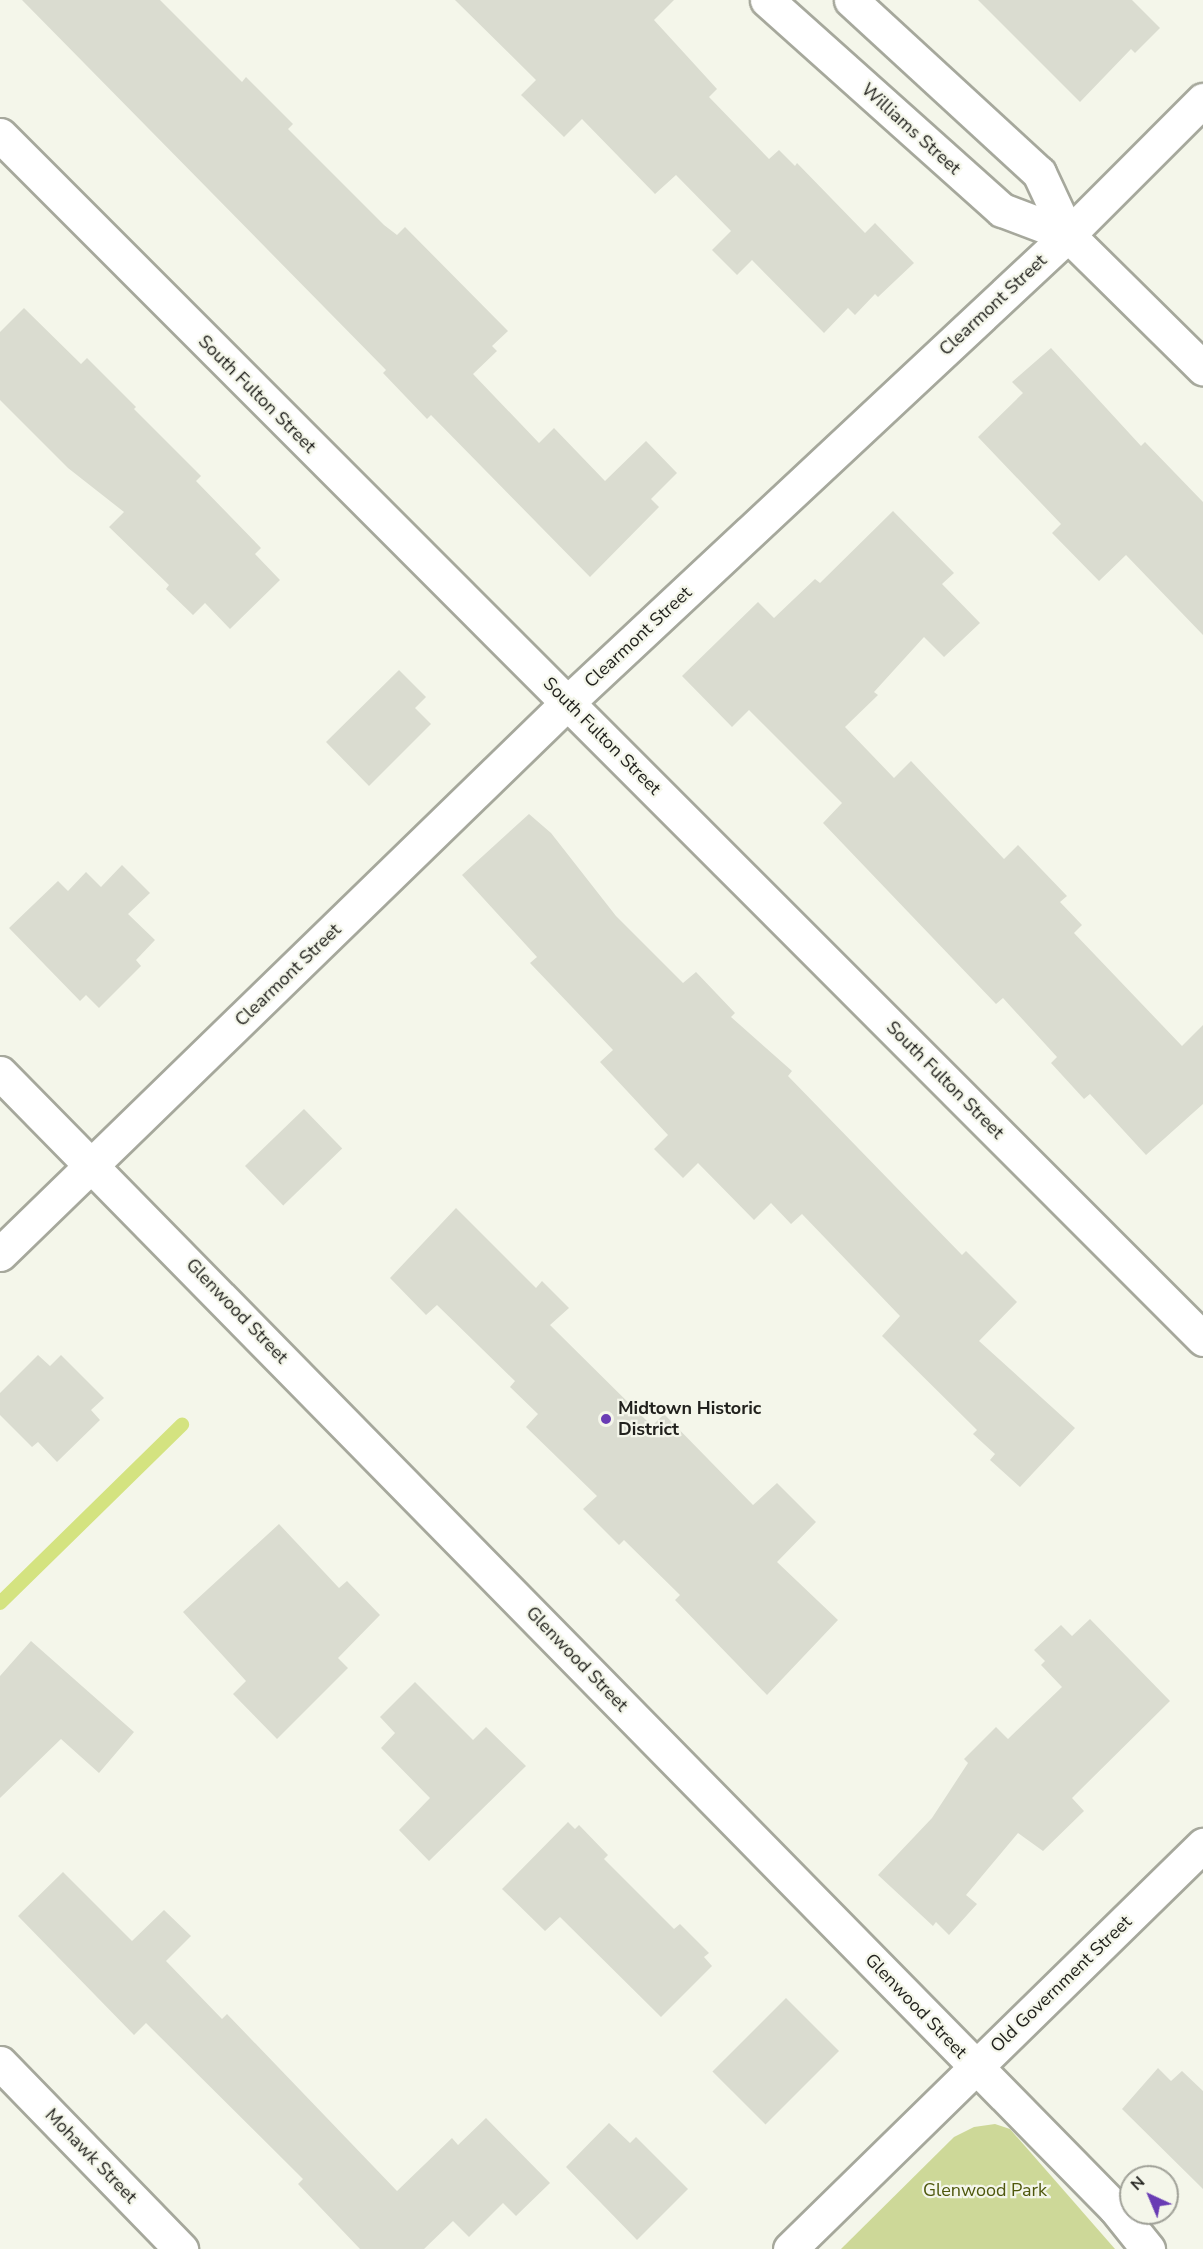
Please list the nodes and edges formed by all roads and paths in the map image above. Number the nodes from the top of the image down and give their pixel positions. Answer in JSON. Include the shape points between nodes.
{"nodes":[{"id":1,"x":767,"y":0,"type":"edge"},
{"id":2,"x":851,"y":0,"type":"edge"},
{"id":3,"x":1203,"y":100,"type":"edge"},
{"id":4,"x":0,"y":135,"type":"edge"},
{"id":5,"x":1068,"y":235,"type":"junction"},
{"id":6,"x":1203,"y":368,"type":"edge"},
{"id":7,"x":568,"y":702,"type":"junction"},
{"id":8,"x":0,"y":1073,"type":"edge"},
{"id":9,"x":93,"y":1165,"type":"junction"},
{"id":10,"x":0,"y":1254,"type":"edge"},
{"id":11,"x":1203,"y":1339,"type":"edge"},
{"id":12,"x":1203,"y":1845,"type":"edge"},
{"id":13,"x":0,"y":2063,"type":"edge"},
{"id":14,"x":976,"y":2067,"type":"junction"},
{"id":15,"x":181,"y":2249,"type":"edge"},
{"id":16,"x":790,"y":2249,"type":"edge"},
{"id":17,"x":1148,"y":2249,"type":"edge"}],
"edges":[{"from":1,"to":5,"type":"street","name":"Williams Street","via":[[1002,210]]},
{"from":2,"to":5,"type":"street","name":"Williams Street","via":[[1039,173]]},
{"from":3,"to":5,"type":"street","name":"Clearmont Street"},
{"from":4,"to":7,"type":"street","name":"South Fulton Street"},
{"from":5,"to":6,"type":"street","name":"Williams Street"},
{"from":5,"to":7,"type":"street","name":"Clearmont Street"},
{"from":7,"to":9,"type":"street","name":"Clearmont Street"},
{"from":7,"to":11,"type":"street","name":"South Fulton Street"},
{"from":8,"to":9,"type":"street","name":"Glenwood Street"},
{"from":9,"to":10,"type":"street","name":"Clearmont Street"},
{"from":9,"to":14,"type":"street","name":"Glenwood Street"},
{"from":12,"to":14,"type":"street","name":"Old Government Street"},
{"from":13,"to":15,"type":"street","name":"Mohawk Street"},
{"from":14,"to":16,"type":"street","name":"Old Government Street"},
{"from":14,"to":17,"type":"street","name":"Glenwood Street","via":[[1115,2208]]}]}
